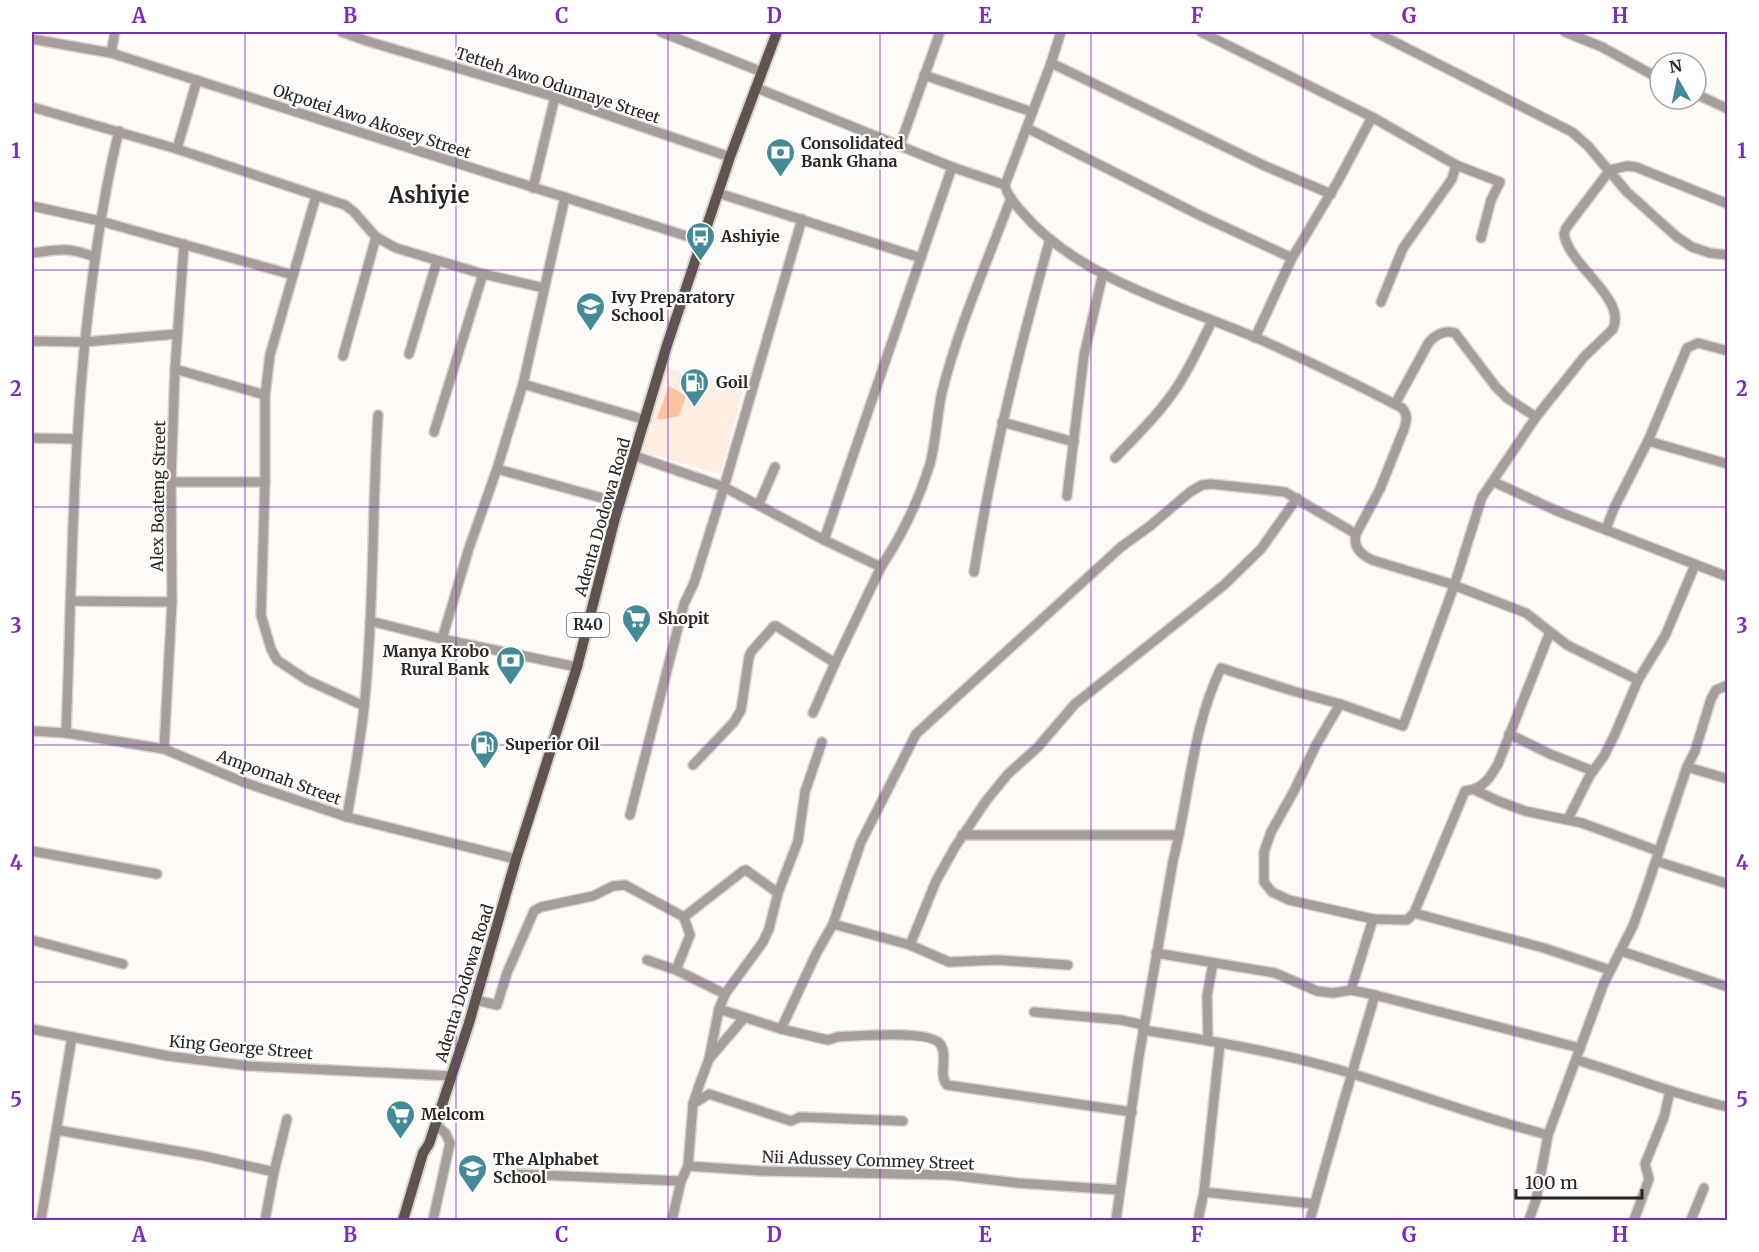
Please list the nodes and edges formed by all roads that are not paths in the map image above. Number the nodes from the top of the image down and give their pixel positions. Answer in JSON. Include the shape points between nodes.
{"nodes":[{"id":1,"x":115,"y":32,"type":"edge"},
{"id":2,"x":342,"y":32,"type":"edge"},
{"id":3,"x":661,"y":32,"type":"edge"},
{"id":4,"x":777,"y":32,"type":"edge"},
{"id":5,"x":939,"y":32,"type":"edge"},
{"id":6,"x":1061,"y":32,"type":"edge"},
{"id":7,"x":1201,"y":32,"type":"edge"},
{"id":8,"x":1375,"y":32,"type":"edge"},
{"id":9,"x":1565,"y":32,"type":"edge"},
{"id":10,"x":32,"y":39,"type":"edge"},
{"id":11,"x":111,"y":53,"type":"junction"},
{"id":12,"x":1051,"y":63,"type":"junction"},
{"id":13,"x":762,"y":72,"type":"junction"},
{"id":14,"x":1648,"y":73,"type":"edge"},
{"id":15,"x":924,"y":75,"type":"junction"},
{"id":16,"x":197,"y":80,"type":"junction"},
{"id":17,"x":757,"y":88,"type":"junction"},
{"id":18,"x":555,"y":97,"type":"junction"},
{"id":19,"x":1708,"y":100,"type":"edge"},
{"id":20,"x":32,"y":107,"type":"edge"},
{"id":21,"x":1728,"y":109,"type":"edge"},
{"id":22,"x":1032,"y":112,"type":"junction"},
{"id":23,"x":1372,"y":117,"type":"junction"},
{"id":24,"x":1028,"y":128,"type":"junction"},
{"id":25,"x":119,"y":131,"type":"junction"},
{"id":26,"x":900,"y":145,"type":"junction"},
{"id":27,"x":177,"y":149,"type":"junction"},
{"id":28,"x":730,"y":157,"type":"junction"},
{"id":29,"x":1456,"y":165,"type":"junction"},
{"id":30,"x":952,"y":166,"type":"junction"},
{"id":31,"x":1610,"y":170,"type":"junction"},
{"id":32,"x":1005,"y":185,"type":"junction"},
{"id":33,"x":533,"y":188,"type":"junction"},
{"id":34,"x":718,"y":194,"type":"junction"},
{"id":35,"x":1331,"y":194,"type":"junction"},
{"id":36,"x":316,"y":196,"type":"junction"},
{"id":37,"x":565,"y":197,"type":"junction"},
{"id":38,"x":1011,"y":198,"type":"junction"},
{"id":39,"x":1728,"y":204,"type":"edge"},
{"id":40,"x":32,"y":206,"type":"edge"},
{"id":41,"x":802,"y":219,"type":"junction"},
{"id":42,"x":100,"y":221,"type":"junction"},
{"id":43,"x":376,"y":237,"type":"junction"},
{"id":44,"x":1481,"y":238,"type":"dead end"},
{"id":45,"x":1050,"y":239,"type":"junction"},
{"id":46,"x":702,"y":241,"type":"junction"},
{"id":47,"x":184,"y":244,"type":"junction"},
{"id":48,"x":32,"y":253,"type":"edge"},
{"id":49,"x":1728,"y":255,"type":"edge"},
{"id":50,"x":95,"y":257,"type":"junction"},
{"id":51,"x":921,"y":258,"type":"junction"},
{"id":52,"x":1292,"y":258,"type":"junction"},
{"id":53,"x":436,"y":261,"type":"junction"},
{"id":54,"x":1103,"y":273,"type":"junction"},
{"id":55,"x":293,"y":274,"type":"junction"},
{"id":56,"x":483,"y":274,"type":"junction"},
{"id":57,"x":544,"y":288,"type":"junction"},
{"id":58,"x":1381,"y":302,"type":"dead end"},
{"id":59,"x":1212,"y":321,"type":"junction"},
{"id":60,"x":177,"y":333,"type":"junction"},
{"id":61,"x":1255,"y":338,"type":"junction"},
{"id":62,"x":32,"y":341,"type":"edge"},
{"id":63,"x":84,"y":342,"type":"junction"},
{"id":64,"x":1728,"y":351,"type":"edge"},
{"id":65,"x":409,"y":354,"type":"dead end"},
{"id":66,"x":343,"y":356,"type":"dead end"},
{"id":67,"x":175,"y":369,"type":"junction"},
{"id":68,"x":523,"y":384,"type":"junction"},
{"id":69,"x":265,"y":395,"type":"junction"},
{"id":70,"x":1395,"y":404,"type":"junction"},
{"id":71,"x":378,"y":415,"type":"dead end"},
{"id":72,"x":1536,"y":417,"type":"junction"},
{"id":73,"x":646,"y":420,"type":"junction"},
{"id":74,"x":1002,"y":422,"type":"junction"},
{"id":75,"x":434,"y":432,"type":"dead end"},
{"id":76,"x":32,"y":438,"type":"edge"},
{"id":77,"x":76,"y":439,"type":"junction"},
{"id":78,"x":1648,"y":441,"type":"junction"},
{"id":79,"x":1074,"y":442,"type":"junction"},
{"id":80,"x":635,"y":456,"type":"junction"},
{"id":81,"x":1115,"y":458,"type":"dead end"},
{"id":82,"x":1728,"y":464,"type":"edge"},
{"id":83,"x":775,"y":467,"type":"dead end"},
{"id":84,"x":496,"y":469,"type":"junction"},
{"id":85,"x":171,"y":482,"type":"junction"},
{"id":86,"x":265,"y":482,"type":"junction"},
{"id":87,"x":1494,"y":482,"type":"junction"},
{"id":88,"x":724,"y":487,"type":"junction"},
{"id":89,"x":1067,"y":496,"type":"dead end"},
{"id":90,"x":1297,"y":498,"type":"junction"},
{"id":91,"x":620,"y":503,"type":"junction"},
{"id":92,"x":759,"y":504,"type":"junction"},
{"id":93,"x":1606,"y":529,"type":"junction"},
{"id":94,"x":1356,"y":534,"type":"junction"},
{"id":95,"x":824,"y":540,"type":"junction"},
{"id":96,"x":1695,"y":566,"type":"junction"},
{"id":97,"x":881,"y":567,"type":"junction"},
{"id":98,"x":974,"y":572,"type":"dead end"},
{"id":99,"x":1728,"y":577,"type":"edge"},
{"id":100,"x":1454,"y":586,"type":"junction"},
{"id":101,"x":71,"y":601,"type":"junction"},
{"id":102,"x":172,"y":602,"type":"junction"},
{"id":103,"x":370,"y":621,"type":"junction"},
{"id":104,"x":1550,"y":632,"type":"junction"},
{"id":105,"x":442,"y":639,"type":"junction"},
{"id":106,"x":835,"y":663,"type":"junction"},
{"id":107,"x":577,"y":667,"type":"junction"},
{"id":108,"x":1638,"y":680,"type":"junction"},
{"id":109,"x":1728,"y":685,"type":"edge"},
{"id":110,"x":1340,"y":704,"type":"junction"},
{"id":111,"x":364,"y":706,"type":"junction"},
{"id":112,"x":813,"y":712,"type":"dead end"},
{"id":113,"x":32,"y":731,"type":"edge"},
{"id":114,"x":66,"y":733,"type":"junction"},
{"id":115,"x":1509,"y":734,"type":"junction"},
{"id":116,"x":822,"y":742,"type":"dead end"},
{"id":117,"x":164,"y":749,"type":"junction"},
{"id":118,"x":693,"y":765,"type":"dead end"},
{"id":119,"x":1687,"y":767,"type":"junction"},
{"id":120,"x":1593,"y":771,"type":"junction"},
{"id":121,"x":1728,"y":779,"type":"edge"},
{"id":122,"x":1475,"y":790,"type":"junction"},
{"id":123,"x":630,"y":815,"type":"dead end"},
{"id":124,"x":346,"y":817,"type":"junction"},
{"id":125,"x":1568,"y":819,"type":"junction"},
{"id":126,"x":1179,"y":835,"type":"junction"},
{"id":127,"x":962,"y":836,"type":"junction"},
{"id":128,"x":32,"y":851,"type":"edge"},
{"id":129,"x":1657,"y":856,"type":"junction"},
{"id":130,"x":516,"y":859,"type":"junction"},
{"id":131,"x":157,"y":874,"type":"dead end"},
{"id":132,"x":1728,"y":884,"type":"edge"},
{"id":133,"x":778,"y":893,"type":"junction"},
{"id":134,"x":1414,"y":913,"type":"junction"},
{"id":135,"x":684,"y":917,"type":"junction"},
{"id":136,"x":1373,"y":919,"type":"junction"},
{"id":137,"x":833,"y":924,"type":"junction"},
{"id":138,"x":32,"y":940,"type":"edge"},
{"id":139,"x":910,"y":945,"type":"junction"},
{"id":140,"x":1621,"y":951,"type":"junction"},
{"id":141,"x":1156,"y":953,"type":"junction"},
{"id":142,"x":646,"y":960,"type":"dead end"},
{"id":143,"x":1213,"y":963,"type":"junction"},
{"id":144,"x":123,"y":964,"type":"dead end"},
{"id":145,"x":1068,"y":965,"type":"dead end"},
{"id":146,"x":676,"y":970,"type":"junction"},
{"id":147,"x":1610,"y":970,"type":"junction"},
{"id":148,"x":1728,"y":987,"type":"edge"},
{"id":149,"x":1351,"y":990,"type":"junction"},
{"id":150,"x":724,"y":994,"type":"junction"},
{"id":151,"x":1375,"y":995,"type":"junction"},
{"id":152,"x":476,"y":1000,"type":"junction"},
{"id":153,"x":719,"y":1009,"type":"junction"},
{"id":154,"x":1034,"y":1012,"type":"dead end"},
{"id":155,"x":744,"y":1018,"type":"junction"},
{"id":156,"x":1144,"y":1027,"type":"junction"},
{"id":157,"x":32,"y":1029,"type":"edge"},
{"id":158,"x":781,"y":1029,"type":"junction"},
{"id":159,"x":72,"y":1037,"type":"junction"},
{"id":160,"x":1208,"y":1041,"type":"junction"},
{"id":161,"x":1220,"y":1043,"type":"junction"},
{"id":162,"x":1580,"y":1048,"type":"junction"},
{"id":163,"x":710,"y":1059,"type":"junction"},
{"id":164,"x":1577,"y":1060,"type":"junction"},
{"id":165,"x":1351,"y":1073,"type":"junction"},
{"id":166,"x":451,"y":1076,"type":"junction"},
{"id":167,"x":1670,"y":1090,"type":"junction"},
{"id":168,"x":693,"y":1104,"type":"junction"},
{"id":169,"x":1728,"y":1107,"type":"edge"},
{"id":170,"x":1132,"y":1112,"type":"junction"},
{"id":171,"x":287,"y":1119,"type":"dead end"},
{"id":172,"x":903,"y":1121,"type":"dead end"},
{"id":173,"x":435,"y":1123,"type":"junction"},
{"id":174,"x":57,"y":1130,"type":"junction"},
{"id":175,"x":1548,"y":1135,"type":"junction"},
{"id":176,"x":687,"y":1166,"type":"junction"},
{"id":177,"x":274,"y":1172,"type":"junction"},
{"id":178,"x":517,"y":1174,"type":"dead end"},
{"id":179,"x":681,"y":1181,"type":"junction"},
{"id":180,"x":1704,"y":1188,"type":"dead end"},
{"id":181,"x":1120,"y":1190,"type":"junction"},
{"id":182,"x":1204,"y":1192,"type":"junction"},
{"id":183,"x":1314,"y":1204,"type":"junction"},
{"id":184,"x":41,"y":1221,"type":"edge"},
{"id":185,"x":266,"y":1221,"type":"edge"},
{"id":186,"x":403,"y":1221,"type":"edge"},
{"id":187,"x":433,"y":1221,"type":"edge"},
{"id":188,"x":672,"y":1221,"type":"edge"},
{"id":189,"x":1116,"y":1221,"type":"edge"},
{"id":190,"x":1198,"y":1221,"type":"edge"},
{"id":191,"x":1310,"y":1221,"type":"edge"},
{"id":192,"x":1529,"y":1221,"type":"edge"},
{"id":193,"x":1634,"y":1221,"type":"edge"},
{"id":194,"x":1691,"y":1221,"type":"edge"}],
"edges":[{"from":1,"to":11,"type":"street"},
{"from":2,"to":18,"type":"street","name":"Tetteh Awo Odumaye Street"},
{"from":3,"to":13,"type":"street"},
{"from":4,"to":13,"type":"main road","name":"Adenta Dodowa Road","number":"R40"},
{"from":5,"to":15,"type":"street"},
{"from":6,"to":12,"type":"street"},
{"from":7,"to":23,"type":"street"},
{"from":8,"to":31,"type":"street","via":[[1572,132]]},
{"from":9,"to":14,"type":"street"},
{"from":10,"to":11,"type":"street","name":"Okpotei Awo Akosey Street"},
{"from":11,"to":16,"type":"street","name":"Okpotei Awo Akosey Street"},
{"from":12,"to":22,"type":"street"},
{"from":12,"to":35,"type":"street"},
{"from":13,"to":17,"type":"main road","name":"Adenta Dodowa Road","number":"R40"},
{"from":15,"to":22,"type":"street"},
{"from":15,"to":26,"type":"street"},
{"from":16,"to":27,"type":"street"},
{"from":16,"to":33,"type":"street","name":"Okpotei Awo Akosey Street"},
{"from":17,"to":26,"type":"street"},
{"from":17,"to":28,"type":"main road","name":"Adenta Dodowa Road","number":"R40"},
{"from":18,"to":28,"type":"street","name":"Tetteh Awo Odumaye Street"},
{"from":18,"to":33,"type":"street"},
{"from":19,"to":21,"type":"street"},
{"from":20,"to":25,"type":"street"},
{"from":22,"to":24,"type":"street"},
{"from":23,"to":29,"type":"street"},
{"from":23,"to":35,"type":"street"},
{"from":24,"to":32,"type":"street"},
{"from":24,"to":52,"type":"street"},
{"from":25,"to":27,"type":"street"},
{"from":25,"to":42,"type":"street"},
{"from":26,"to":30,"type":"street"},
{"from":27,"to":36,"type":"street"},
{"from":28,"to":34,"type":"main road","name":"Adenta Dodowa Road","number":"R40"},
{"from":29,"to":44,"type":"street","via":[[1500,182]]},
{"from":29,"to":58,"type":"street","via":[[1452,179],[1403,248]]},
{"from":30,"to":32,"type":"street"},
{"from":30,"to":51,"type":"street"},
{"from":31,"to":39,"type":"street","via":[[1636,167]]},
{"from":31,"to":49,"type":"street","via":[[1627,192],[1677,237],[1692,247]]},
{"from":31,"to":72,"type":"street","via":[[1564,234],[1569,250],[1610,301],[1615,323]]},
{"from":32,"to":38,"type":"street"},
{"from":33,"to":37,"type":"street","name":"Okpotei Awo Akosey Street"},
{"from":34,"to":41,"type":"street"},
{"from":34,"to":46,"type":"main road","name":"Adenta Dodowa Road","number":"R40"},
{"from":35,"to":52,"type":"street"},
{"from":36,"to":43,"type":"street","via":[[345,205]]},
{"from":36,"to":55,"type":"street"},
{"from":37,"to":46,"type":"street","name":"Okpotei Awo Akosey Street"},
{"from":37,"to":57,"type":"street"},
{"from":38,"to":45,"type":"street"},
{"from":38,"to":97,"type":"street","via":[[942,392],[930,462],[906,522]]},
{"from":40,"to":42,"type":"street"},
{"from":41,"to":51,"type":"street"},
{"from":41,"to":88,"type":"street"},
{"from":42,"to":47,"type":"street"},
{"from":42,"to":50,"type":"street"},
{"from":43,"to":53,"type":"street"},
{"from":43,"to":66,"type":"street"},
{"from":45,"to":54,"type":"street"},
{"from":45,"to":74,"type":"street"},
{"from":46,"to":73,"type":"main road","name":"Adenta Dodowa Road","number":"R40"},
{"from":47,"to":55,"type":"street"},
{"from":47,"to":60,"type":"street","name":"Alex Boateng Street"},
{"from":48,"to":50,"type":"street","via":[[62,248]]},
{"from":50,"to":63,"type":"street"},
{"from":51,"to":95,"type":"street"},
{"from":52,"to":61,"type":"street"},
{"from":53,"to":56,"type":"street"},
{"from":53,"to":65,"type":"street"},
{"from":54,"to":59,"type":"street"},
{"from":54,"to":79,"type":"street","via":[[1084,355]]},
{"from":55,"to":69,"type":"street","via":[[270,355]]},
{"from":56,"to":57,"type":"street"},
{"from":56,"to":75,"type":"street"},
{"from":57,"to":68,"type":"street"},
{"from":59,"to":61,"type":"street"},
{"from":59,"to":81,"type":"street","via":[[1176,389]]},
{"from":60,"to":63,"type":"street"},
{"from":60,"to":67,"type":"street","name":"Alex Boateng Street"},
{"from":61,"to":70,"type":"street"},
{"from":62,"to":63,"type":"street"},
{"from":63,"to":77,"type":"street"},
{"from":64,"to":78,"type":"street","via":[[1698,343],[1687,348]]},
{"from":67,"to":69,"type":"street"},
{"from":67,"to":85,"type":"street","name":"Alex Boateng Street"},
{"from":68,"to":73,"type":"street"},
{"from":68,"to":84,"type":"street"},
{"from":69,"to":86,"type":"street"},
{"from":70,"to":72,"type":"street","via":[[1429,342],[1448,331],[1455,333],[1507,398]]},
{"from":70,"to":94,"type":"street","via":[[1406,412],[1404,429],[1380,489]]},
{"from":71,"to":103,"type":"street"},
{"from":72,"to":87,"type":"street"},
{"from":73,"to":80,"type":"main road","name":"Adenta Dodowa Road","number":"R40"},
{"from":74,"to":79,"type":"street"},
{"from":74,"to":98,"type":"street"},
{"from":76,"to":77,"type":"street"},
{"from":77,"to":101,"type":"street"},
{"from":78,"to":82,"type":"street"},
{"from":78,"to":93,"type":"street"},
{"from":79,"to":89,"type":"street"},
{"from":80,"to":88,"type":"street"},
{"from":80,"to":91,"type":"main road","name":"Adenta Dodowa Road","number":"R40"},
{"from":83,"to":92,"type":"street"},
{"from":84,"to":91,"type":"street"},
{"from":84,"to":105,"type":"street"},
{"from":85,"to":86,"type":"street"},
{"from":85,"to":102,"type":"street","name":"Alex Boateng Street"},
{"from":86,"to":111,"type":"street","via":[[261,615],[274,656],[307,680]]},
{"from":87,"to":93,"type":"street"},
{"from":87,"to":100,"type":"street","via":[[1482,497]]},
{"from":88,"to":92,"type":"street"},
{"from":88,"to":123,"type":"street","via":[[684,604]]},
{"from":90,"to":94,"type":"street"},
{"from":90,"to":127,"type":"street","via":[[1261,549],[1224,585],[1075,704],[1038,747],[1008,774]]},
{"from":90,"to":137,"type":"street","via":[[1279,490],[1211,484],[1196,488],[1121,547],[921,728],[861,842]]},
{"from":91,"to":107,"type":"main road","name":"Adenta Dodowa Road","number":"R40"},
{"from":92,"to":95,"type":"street"},
{"from":93,"to":96,"type":"street"},
{"from":94,"to":100,"type":"street","via":[[1356,548],[1372,560]]},
{"from":95,"to":97,"type":"street"},
{"from":96,"to":99,"type":"street"},
{"from":96,"to":108,"type":"street","via":[[1665,636]]},
{"from":97,"to":106,"type":"street"},
{"from":100,"to":104,"type":"street","via":[[1526,613]]},
{"from":100,"to":110,"type":"street","via":[[1403,726]]},
{"from":101,"to":102,"type":"street"},
{"from":101,"to":114,"type":"street"},
{"from":102,"to":117,"type":"street","name":"Alex Boateng Street"},
{"from":103,"to":105,"type":"street"},
{"from":103,"to":111,"type":"street"},
{"from":104,"to":108,"type":"street"},
{"from":104,"to":115,"type":"street"},
{"from":105,"to":107,"type":"street"},
{"from":106,"to":112,"type":"street"},
{"from":106,"to":118,"type":"street","via":[[774,626],[751,652],[741,710]]},
{"from":107,"to":130,"type":"main road","name":"Adenta Dodowa Road","number":"R40"},
{"from":108,"to":120,"type":"street","via":[[1615,734]]},
{"from":109,"to":119,"type":"street","via":[[1716,690],[1711,699]]},
{"from":110,"to":126,"type":"street","via":[[1221,668],[1199,734]]},
{"from":110,"to":136,"type":"street","via":[[1271,832],[1264,852],[1264,882],[1272,892],[1289,900]]},
{"from":111,"to":124,"type":"street"},
{"from":113,"to":114,"type":"street","name":"Ampomah Street"},
{"from":114,"to":117,"type":"street","name":"Ampomah Street"},
{"from":115,"to":120,"type":"street"},
{"from":115,"to":122,"type":"street","via":[[1493,772]]},
{"from":116,"to":133,"type":"street","via":[[805,792],[798,841]]},
{"from":117,"to":124,"type":"street","name":"Ampomah Street","via":[[243,783]]},
{"from":119,"to":121,"type":"street"},
{"from":119,"to":129,"type":"street"},
{"from":120,"to":125,"type":"street"},
{"from":122,"to":125,"type":"street","via":[[1525,811]]},
{"from":122,"to":134,"type":"street","via":[[1465,791]]},
{"from":124,"to":130,"type":"street","name":"Ampomah Street"},
{"from":125,"to":129,"type":"street"},
{"from":126,"to":127,"type":"street"},
{"from":126,"to":141,"type":"street"},
{"from":127,"to":139,"type":"street","via":[[936,881]]},
{"from":128,"to":131,"type":"street"},
{"from":129,"to":132,"type":"street"},
{"from":129,"to":140,"type":"street"},
{"from":130,"to":152,"type":"main road","name":"Adenta Dodowa Road","number":"R40"},
{"from":133,"to":135,"type":"street","via":[[742,871]]},
{"from":133,"to":150,"type":"street","via":[[763,942]]},
{"from":134,"to":136,"type":"street","via":[[1407,920]]},
{"from":134,"to":147,"type":"street"},
{"from":135,"to":146,"type":"street","via":[[690,935]]},
{"from":135,"to":152,"type":"street","via":[[619,884],[593,896],[541,906],[534,911],[496,1005]]},
{"from":136,"to":149,"type":"street"},
{"from":137,"to":139,"type":"street"},
{"from":137,"to":158,"type":"street"},
{"from":138,"to":144,"type":"street"},
{"from":139,"to":145,"type":"street","via":[[952,962],[998,960]]},
{"from":140,"to":147,"type":"street"},
{"from":140,"to":148,"type":"street"},
{"from":141,"to":143,"type":"street"},
{"from":141,"to":156,"type":"street"},
{"from":142,"to":146,"type":"street"},
{"from":143,"to":149,"type":"street","via":[[1275,973],[1317,991]]},
{"from":143,"to":160,"type":"street","via":[[1207,996]]},
{"from":146,"to":150,"type":"street"},
{"from":147,"to":162,"type":"street"},
{"from":149,"to":151,"type":"street"},
{"from":150,"to":153,"type":"street"},
{"from":151,"to":162,"type":"street"},
{"from":151,"to":165,"type":"street"},
{"from":152,"to":166,"type":"main road","name":"Adenta Dodowa Road","number":"R40"},
{"from":153,"to":155,"type":"street"},
{"from":153,"to":163,"type":"street"},
{"from":154,"to":156,"type":"street","via":[[1122,1020]]},
{"from":155,"to":158,"type":"street"},
{"from":155,"to":163,"type":"street"},
{"from":156,"to":160,"type":"street"},
{"from":156,"to":170,"type":"street"},
{"from":157,"to":159,"type":"street","name":"King George Street"},
{"from":158,"to":170,"type":"street","via":[[828,1040],[900,1035],[934,1038],[944,1053],[947,1085]]},
{"from":159,"to":166,"type":"street","name":"King George Street","via":[[168,1056],[249,1066]]},
{"from":159,"to":174,"type":"street"},
{"from":160,"to":161,"type":"street"},
{"from":161,"to":165,"type":"street"},
{"from":161,"to":182,"type":"street"},
{"from":162,"to":164,"type":"street"},
{"from":163,"to":168,"type":"street"},
{"from":164,"to":167,"type":"street"},
{"from":164,"to":175,"type":"street"},
{"from":165,"to":175,"type":"street","via":[[1495,1122]]},
{"from":165,"to":183,"type":"street"},
{"from":166,"to":173,"type":"main road","name":"Adenta Dodowa Road","number":"R40"},
{"from":167,"to":169,"type":"street"},
{"from":167,"to":193,"type":"street","via":[[1645,1164],[1649,1179]]},
{"from":168,"to":172,"type":"street","via":[[709,1094],[791,1121],[800,1117]]},
{"from":168,"to":176,"type":"street"},
{"from":170,"to":181,"type":"street"},
{"from":171,"to":177,"type":"street"},
{"from":173,"to":186,"type":"main road","name":"Adenta Dodowa Road","number":"R40"},
{"from":173,"to":187,"type":"street","via":[[450,1143]]},
{"from":174,"to":177,"type":"street"},
{"from":174,"to":184,"type":"street"},
{"from":175,"to":192,"type":"street"},
{"from":176,"to":179,"type":"street"},
{"from":176,"to":181,"type":"street","name":"Nii Adussey Commey Street","via":[[950,1175]]},
{"from":177,"to":185,"type":"street"},
{"from":178,"to":179,"type":"street"},
{"from":179,"to":188,"type":"street"},
{"from":180,"to":194,"type":"street"},
{"from":181,"to":189,"type":"street"},
{"from":182,"to":183,"type":"street"},
{"from":182,"to":190,"type":"street"},
{"from":183,"to":191,"type":"street"}]}
